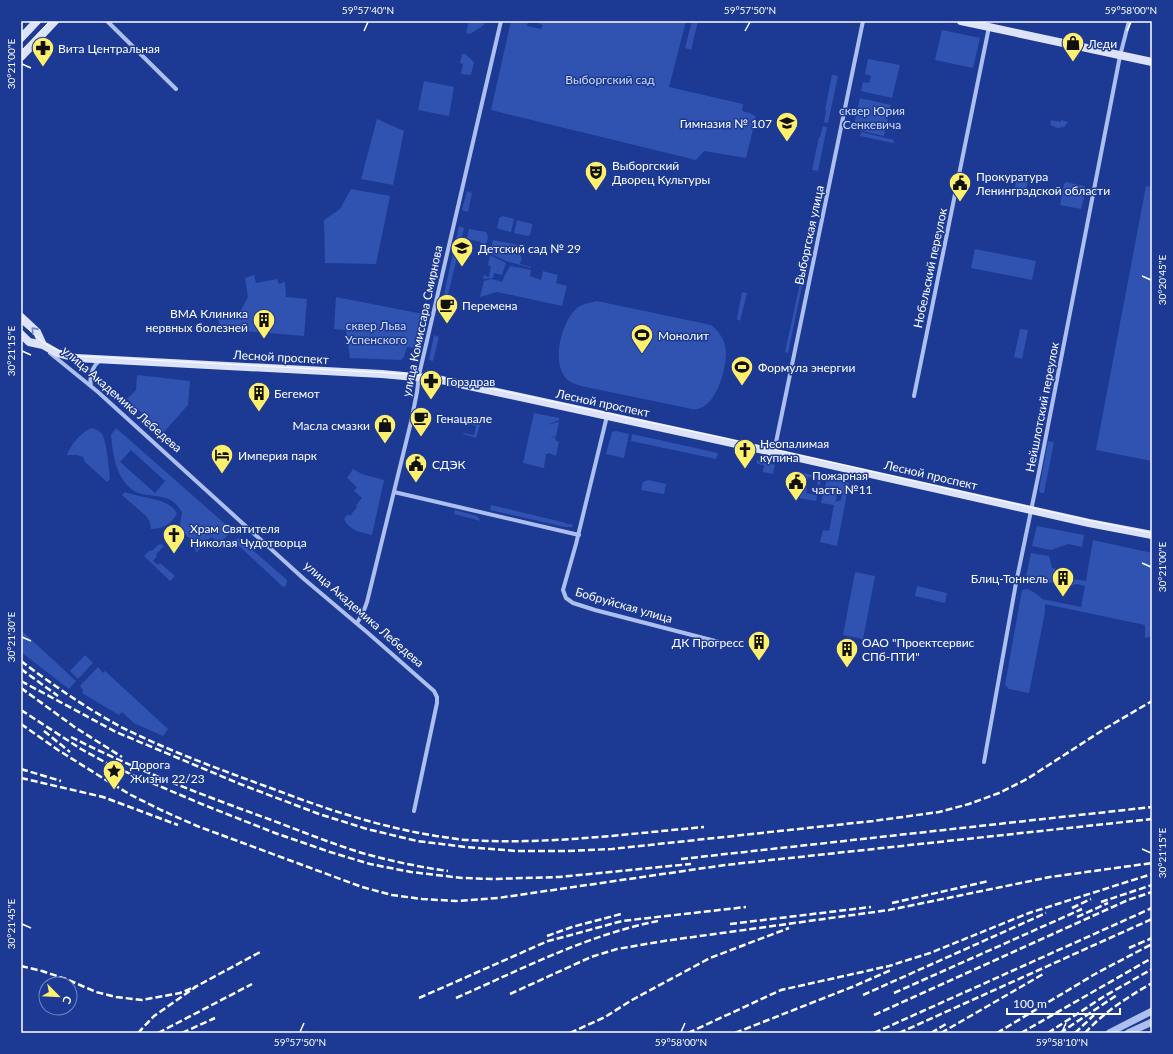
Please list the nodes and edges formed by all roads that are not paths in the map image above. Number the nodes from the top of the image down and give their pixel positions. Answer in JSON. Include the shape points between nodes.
{"nodes":[{"id":1,"x":37,"y":21,"type":"edge"},
{"id":2,"x":55,"y":21,"type":"edge"},
{"id":3,"x":107,"y":21,"type":"edge"},
{"id":4,"x":501,"y":21,"type":"edge"},
{"id":5,"x":863,"y":21,"type":"edge"},
{"id":6,"x":962,"y":21,"type":"edge"},
{"id":7,"x":1129,"y":21,"type":"edge"},
{"id":8,"x":990,"y":28,"type":"junction"},
{"id":9,"x":21,"y":38,"type":"edge"},
{"id":10,"x":1120,"y":56,"type":"junction"},
{"id":11,"x":21,"y":57,"type":"edge"},
{"id":12,"x":1152,"y":62,"type":"edge"},
{"id":13,"x":176,"y":88,"type":"dead end"},
{"id":14,"x":21,"y":317,"type":"edge"},
{"id":15,"x":21,"y":334,"type":"edge"},
{"id":16,"x":43,"y":345,"type":"junction"},
{"id":17,"x":102,"y":360,"type":"junction"},
{"id":18,"x":419,"y":377,"type":"junction"},
{"id":19,"x":91,"y":386,"type":"junction"},
{"id":20,"x":914,"y":396,"type":"dead end"},
{"id":21,"x":607,"y":416,"type":"junction"},
{"id":22,"x":774,"y":452,"type":"junction"},
{"id":23,"x":394,"y":492,"type":"junction"},
{"id":24,"x":1031,"y":510,"type":"junction"},
{"id":25,"x":579,"y":534,"type":"junction"},
{"id":26,"x":1152,"y":535,"type":"edge"},
{"id":27,"x":357,"y":623,"type":"junction"},
{"id":28,"x":718,"y":642,"type":"dead end"},
{"id":29,"x":984,"y":762,"type":"dead end"},
{"id":30,"x":414,"y":811,"type":"dead end"},
{"id":31,"x":1152,"y":1011,"type":"edge"},
{"id":32,"x":1152,"y":1022,"type":"edge"},
{"id":33,"x":1109,"y":1033,"type":"edge"},
{"id":34,"x":1128,"y":1033,"type":"edge"}],
"edges":[{"from":1,"to":9,"type":"main road"},
{"from":2,"to":11,"type":"main road"},
{"from":3,"to":13,"type":"street"},
{"from":4,"to":18,"type":"street","name":"улица Комиссара Смирнова"},
{"from":5,"to":22,"type":"street","name":"Выборгская улица"},
{"from":6,"to":8,"type":"main road"},
{"from":7,"to":10,"type":"street","name":"Нейшлотский переулок"},
{"from":8,"to":10,"type":"main road"},
{"from":8,"to":20,"type":"street","name":"Нобельский переулок"},
{"from":10,"to":12,"type":"main road"},
{"from":10,"to":24,"type":"street","name":"Нейшлотский переулок"},
{"from":16,"to":14,"type":"main road","name":"улица Академика Лебедева","one_way":true,"via":[[37,332]]},
{"from":15,"to":16,"type":"main road","name":"улица Академика Лебедева","via":[[29,342]]},
{"from":16,"to":17,"type":"main road","name":"Лесной проспект","via":[[57,353],[76,358]]},
{"from":16,"to":19,"type":"street","name":"улица Академика Лебедева"},
{"from":17,"to":18,"type":"main road","name":"Лесной проспект"},
{"from":17,"to":19,"type":"street","via":[[92,371]]},
{"from":18,"to":21,"type":"main road","name":"Лесной проспект"},
{"from":18,"to":23,"type":"street","name":"улица Комиссара Смирнова"},
{"from":19,"to":27,"type":"street","name":"улица Академика Лебедева","via":[[304,579]]},
{"from":21,"to":22,"type":"main road","name":"Лесной проспект"},
{"from":21,"to":25,"type":"street","name":"Бобруйская улица"},
{"from":22,"to":24,"type":"main road","name":"Лесной проспект"},
{"from":23,"to":25,"type":"street"},
{"from":23,"to":27,"type":"street","name":"улица Комиссара Смирнова","via":[[367,602]]},
{"from":24,"to":26,"type":"main road","name":"Лесной проспект"},
{"from":24,"to":29,"type":"street","name":"Нейшлотский переулок"},
{"from":25,"to":28,"type":"street","name":"Бобруйская улица","via":[[563,590],[566,598],[573,603],[596,610]]},
{"from":27,"to":30,"type":"street","name":"улица Академика Лебедева","via":[[434,691],[437,697]]},
{"from":31,"to":33,"type":"street"},
{"from":32,"to":34,"type":"street"}]}
